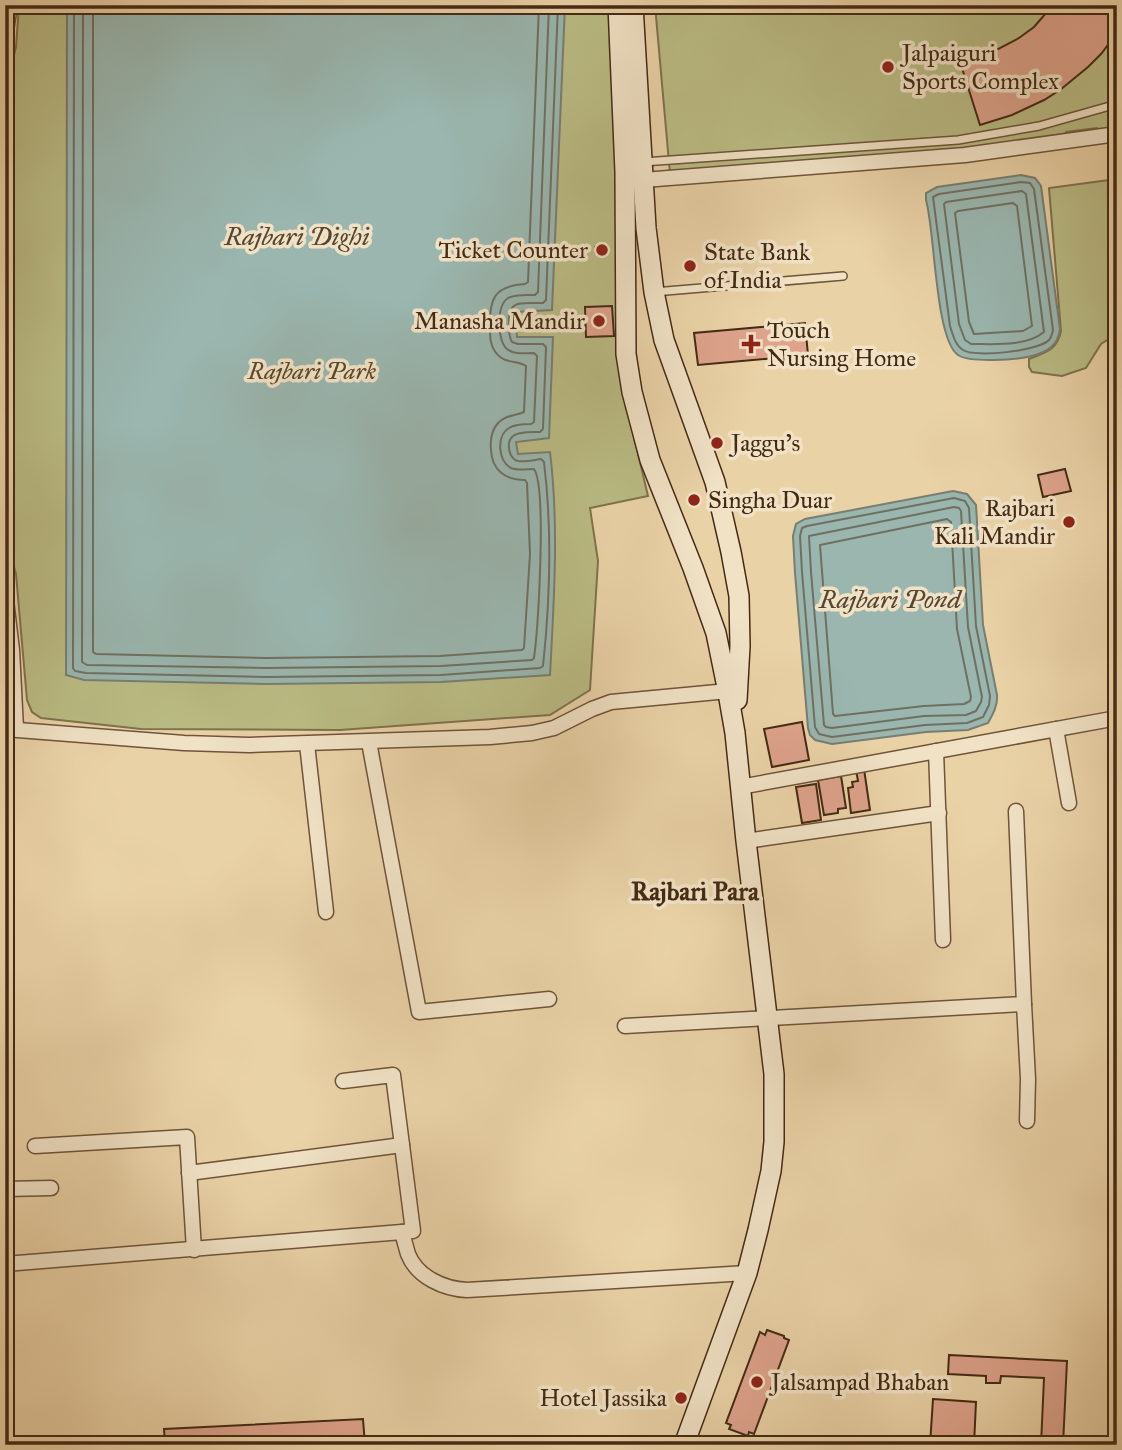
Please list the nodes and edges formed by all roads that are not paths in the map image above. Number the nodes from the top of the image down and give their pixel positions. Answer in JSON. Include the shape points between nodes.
{"nodes":[{"id":1,"x":10,"y":5,"type":"edge"},
{"id":2,"x":618,"y":5,"type":"edge"},
{"id":3,"x":633,"y":5,"type":"edge"},
{"id":4,"x":5,"y":37,"type":"edge"},
{"id":5,"x":1117,"y":104,"type":"edge"},
{"id":6,"x":1117,"y":134,"type":"edge"},
{"id":7,"x":643,"y":171,"type":"junction"},
{"id":8,"x":842,"y":276,"type":"dead end"},
{"id":9,"x":654,"y":292,"type":"junction"},
{"id":10,"x":5,"y":592,"type":"edge"},
{"id":11,"x":728,"y":691,"type":"junction"},
{"id":12,"x":1117,"y":718,"type":"edge"},
{"id":13,"x":10,"y":729,"type":"edge"},
{"id":14,"x":1056,"y":729,"type":"junction"},
{"id":15,"x":735,"y":733,"type":"junction"},
{"id":16,"x":369,"y":742,"type":"junction"},
{"id":17,"x":307,"y":744,"type":"junction"},
{"id":18,"x":936,"y":751,"type":"junction"},
{"id":19,"x":740,"y":787,"type":"junction"},
{"id":20,"x":1069,"y":803,"type":"dead end"},
{"id":21,"x":1016,"y":811,"type":"dead end"},
{"id":22,"x":939,"y":813,"type":"junction"},
{"id":23,"x":746,"y":841,"type":"junction"},
{"id":24,"x":326,"y":912,"type":"dead end"},
{"id":25,"x":943,"y":940,"type":"dead end"},
{"id":26,"x":549,"y":999,"type":"dead end"},
{"id":27,"x":1024,"y":1004,"type":"junction"},
{"id":28,"x":768,"y":1018,"type":"junction"},
{"id":29,"x":625,"y":1026,"type":"dead end"},
{"id":30,"x":343,"y":1081,"type":"dead end"},
{"id":31,"x":1027,"y":1121,"type":"dead end"},
{"id":32,"x":402,"y":1145,"type":"junction"},
{"id":33,"x":35,"y":1146,"type":"dead end"},
{"id":34,"x":189,"y":1172,"type":"junction"},
{"id":35,"x":51,"y":1188,"type":"dead end"},
{"id":36,"x":5,"y":1189,"type":"edge"},
{"id":37,"x":402,"y":1232,"type":"junction"},
{"id":38,"x":194,"y":1250,"type":"junction"},
{"id":39,"x":5,"y":1264,"type":"edge"},
{"id":40,"x":747,"y":1273,"type":"junction"},
{"id":41,"x":684,"y":1445,"type":"edge"}],
"edges":[{"from":1,"to":4,"type":"street"},
{"from":2,"to":11,"type":"street","via":[[626,354],[650,460],[716,632]]},
{"from":3,"to":7,"type":"street"},
{"from":5,"to":7,"type":"lane","via":[[1040,126],[958,140]]},
{"from":6,"to":7,"type":"street","via":[[965,155]]},
{"from":7,"to":9,"type":"street"},
{"from":8,"to":9,"type":"lane"},
{"from":9,"to":15,"type":"street","via":[[664,340],[715,482],[731,552],[740,646]]},
{"from":10,"to":13,"type":"street","via":[[12,650]]},
{"from":11,"to":15,"type":"street"},
{"from":11,"to":16,"type":"street","via":[[611,702],[532,733]]},
{"from":12,"to":14,"type":"street"},
{"from":13,"to":17,"type":"street","via":[[184,743]]},
{"from":14,"to":18,"type":"street"},
{"from":14,"to":20,"type":"street"},
{"from":15,"to":19,"type":"street"},
{"from":16,"to":17,"type":"street"},
{"from":16,"to":26,"type":"street","via":[[419,1012]]},
{"from":17,"to":24,"type":"street"},
{"from":18,"to":19,"type":"street"},
{"from":18,"to":22,"type":"street"},
{"from":19,"to":23,"type":"street"},
{"from":21,"to":27,"type":"street"},
{"from":22,"to":23,"type":"street"},
{"from":22,"to":25,"type":"street"},
{"from":23,"to":28,"type":"street"},
{"from":27,"to":28,"type":"street"},
{"from":27,"to":31,"type":"street"},
{"from":28,"to":29,"type":"street"},
{"from":28,"to":40,"type":"street","via":[[774,1142]]},
{"from":30,"to":32,"type":"street","via":[[393,1075]]},
{"from":32,"to":34,"type":"street"},
{"from":32,"to":37,"type":"street","via":[[413,1231]]},
{"from":33,"to":34,"type":"street","via":[[187,1137]]},
{"from":34,"to":38,"type":"street"},
{"from":35,"to":36,"type":"street"},
{"from":37,"to":38,"type":"street"},
{"from":37,"to":40,"type":"street","via":[[409,1256],[421,1272],[457,1290]]},
{"from":38,"to":39,"type":"street"},
{"from":40,"to":41,"type":"street"}]}
